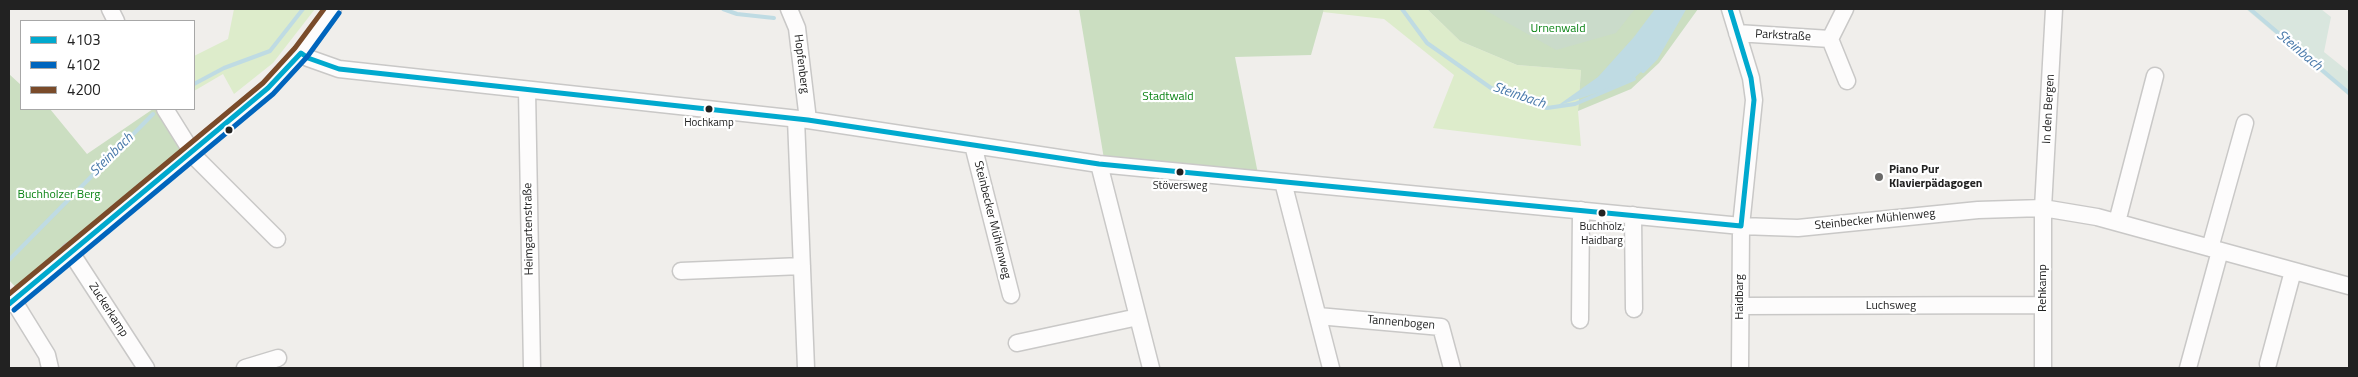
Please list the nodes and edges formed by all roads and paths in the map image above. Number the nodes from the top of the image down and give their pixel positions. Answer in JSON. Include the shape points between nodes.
{"nodes":[{"id":1,"x":333,"y":9,"type":"edge"},
{"id":2,"x":789,"y":9,"type":"edge"},
{"id":3,"x":1730,"y":9,"type":"edge"},
{"id":4,"x":1845,"y":9,"type":"edge"},
{"id":5,"x":2054,"y":9,"type":"edge"},
{"id":6,"x":1737,"y":34,"type":"junction"},
{"id":7,"x":1830,"y":39,"type":"junction"},
{"id":8,"x":301,"y":53,"type":"junction"},
{"id":9,"x":2155,"y":76,"type":"dead end"},
{"id":10,"x":1847,"y":81,"type":"dead end"},
{"id":11,"x":527,"y":90,"type":"junction"},
{"id":12,"x":165,"y":110,"type":"edge"},
{"id":13,"x":802,"y":120,"type":"junction"},
{"id":14,"x":2245,"y":123,"type":"dead end"},
{"id":15,"x":978,"y":146,"type":"junction"},
{"id":16,"x":190,"y":152,"type":"junction"},
{"id":17,"x":1099,"y":164,"type":"junction"},
{"id":18,"x":1283,"y":182,"type":"junction"},
{"id":19,"x":2043,"y":208,"type":"junction"},
{"id":20,"x":1581,"y":210,"type":"junction"},
{"id":21,"x":1633,"y":215,"type":"junction"},
{"id":22,"x":2116,"y":222,"type":"junction"},
{"id":23,"x":1741,"y":226,"type":"junction"},
{"id":24,"x":277,"y":239,"type":"dead end"},
{"id":25,"x":2215,"y":249,"type":"junction"},
{"id":26,"x":70,"y":251,"type":"junction"},
{"id":27,"x":802,"y":266,"type":"junction"},
{"id":28,"x":681,"y":271,"type":"dead end"},
{"id":29,"x":2293,"y":271,"type":"junction"},
{"id":30,"x":2349,"y":286,"type":"edge"},
{"id":31,"x":1016,"y":294,"type":"dead end"},
{"id":32,"x":11,"y":302,"type":"edge"},
{"id":33,"x":2043,"y":305,"type":"junction"},
{"id":34,"x":1740,"y":306,"type":"junction"},
{"id":35,"x":1634,"y":309,"type":"dead end"},
{"id":36,"x":1318,"y":316,"type":"junction"},
{"id":37,"x":1138,"y":317,"type":"junction"},
{"id":38,"x":1580,"y":320,"type":"dead end"},
{"id":39,"x":1017,"y":343,"type":"dead end"},
{"id":40,"x":278,"y":358,"type":"dead end"},
{"id":41,"x":2268,"y":364,"type":"dead end"},
{"id":42,"x":50,"y":368,"type":"edge"},
{"id":43,"x":146,"y":368,"type":"edge"},
{"id":44,"x":245,"y":368,"type":"edge"},
{"id":45,"x":532,"y":368,"type":"edge"},
{"id":46,"x":806,"y":368,"type":"edge"},
{"id":47,"x":1151,"y":368,"type":"edge"},
{"id":48,"x":1332,"y":368,"type":"edge"},
{"id":49,"x":1452,"y":368,"type":"edge"},
{"id":50,"x":1740,"y":368,"type":"edge"},
{"id":51,"x":2043,"y":368,"type":"edge"},
{"id":52,"x":2188,"y":368,"type":"edge"}],
"edges":[{"from":1,"to":8,"type":"street"},
{"from":2,"to":13,"type":"street","name":"Hopfenberg","via":[[797,28]]},
{"from":3,"to":6,"type":"street","name":"Parkstraße"},
{"from":4,"to":7,"type":"street"},
{"from":5,"to":19,"type":"street","name":"In den Bergen"},
{"from":6,"to":7,"type":"street","name":"Parkstraße"},
{"from":6,"to":23,"type":"street","name":"Parkstraße","via":[[1751,78],[1754,100]]},
{"from":7,"to":10,"type":"street"},
{"from":8,"to":11,"type":"street","name":"Steinbecker Mühlenweg","via":[[339,69]]},
{"from":8,"to":16,"type":"street","via":[[268,88]]},
{"from":9,"to":22,"type":"street"},
{"from":11,"to":13,"type":"street","name":"Steinbecker Mühlenweg"},
{"from":11,"to":45,"type":"street","name":"Heimgartenstraße"},
{"from":12,"to":16,"type":"street"},
{"from":13,"to":15,"type":"street","name":"Steinbecker Mühlenweg"},
{"from":13,"to":27,"type":"street"},
{"from":14,"to":25,"type":"street"},
{"from":15,"to":17,"type":"street","name":"Steinbecker Mühlenweg"},
{"from":15,"to":31,"type":"street","name":"Steinbecker Mühlenweg"},
{"from":16,"to":24,"type":"street"},
{"from":16,"to":26,"type":"street"},
{"from":17,"to":18,"type":"street","name":"Steinbecker Mühlenweg"},
{"from":17,"to":37,"type":"street"},
{"from":18,"to":20,"type":"street","name":"Steinbecker Mühlenweg"},
{"from":18,"to":36,"type":"street"},
{"from":19,"to":22,"type":"street","name":"Steinbecker Mühlenweg"},
{"from":19,"to":23,"type":"street","name":"Steinbecker Mühlenweg","via":[[1978,210],[1798,228]]},
{"from":19,"to":33,"type":"street","name":"Rehkamp"},
{"from":20,"to":21,"type":"street","name":"Steinbecker Mühlenweg"},
{"from":20,"to":38,"type":"street"},
{"from":21,"to":23,"type":"street","name":"Steinbecker Mühlenweg"},
{"from":21,"to":35,"type":"street"},
{"from":22,"to":25,"type":"street","name":"Steinbecker Mühlenweg"},
{"from":23,"to":34,"type":"street","name":"Haidbarg"},
{"from":25,"to":29,"type":"street","name":"Steinbecker Mühlenweg"},
{"from":25,"to":52,"type":"street"},
{"from":26,"to":32,"type":"street"},
{"from":26,"to":43,"type":"street","name":"Zuckerkamp"},
{"from":27,"to":28,"type":"street"},
{"from":27,"to":46,"type":"street"},
{"from":29,"to":30,"type":"street","name":"Steinbecker Mühlenweg"},
{"from":29,"to":41,"type":"street"},
{"from":32,"to":42,"type":"street","via":[[47,356]]},
{"from":33,"to":34,"type":"street","name":"Luchsweg"},
{"from":33,"to":51,"type":"street","name":"Rehkamp"},
{"from":34,"to":50,"type":"street","name":"Haidbarg"},
{"from":36,"to":48,"type":"street"},
{"from":36,"to":49,"type":"street","name":"Tannenbogen","via":[[1441,327]]},
{"from":37,"to":39,"type":"street"},
{"from":37,"to":47,"type":"street"},
{"from":40,"to":44,"type":"street"}]}
